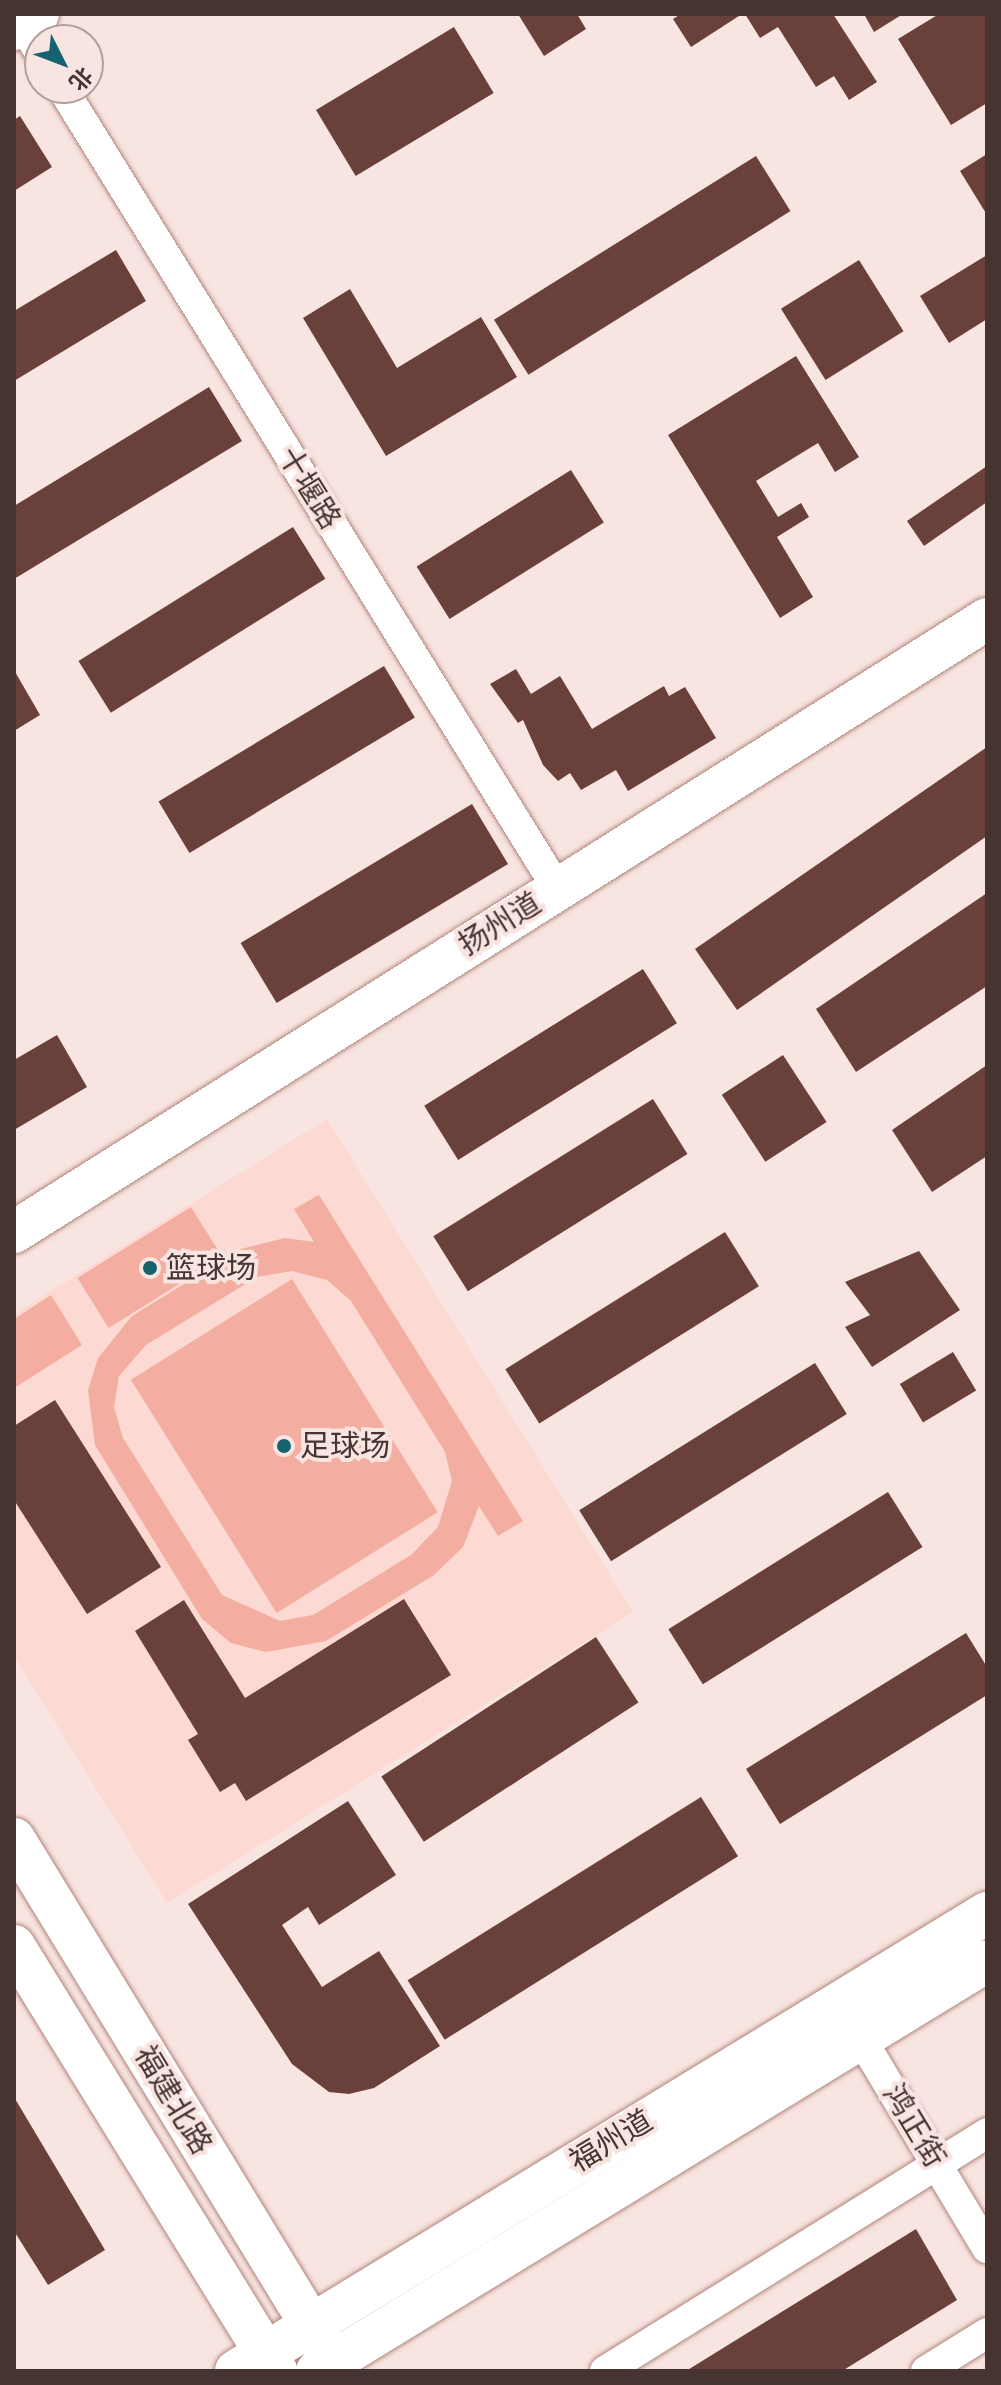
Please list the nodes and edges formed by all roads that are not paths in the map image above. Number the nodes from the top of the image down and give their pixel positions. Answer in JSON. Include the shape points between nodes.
{"nodes":[{"id":1,"x":72,"y":104,"type":"edge"},
{"id":2,"x":987,"y":619,"type":"edge"},
{"id":3,"x":557,"y":888,"type":"junction"},
{"id":4,"x":14,"y":1232,"type":"edge"},
{"id":5,"x":14,"y":1839,"type":"edge"},
{"id":6,"x":987,"y":1913,"type":"edge"},
{"id":7,"x":14,"y":1946,"type":"edge"},
{"id":8,"x":987,"y":1961,"type":"edge"},
{"id":9,"x":840,"y":2003,"type":"junction"},
{"id":10,"x":861,"y":2039,"type":"junction"},
{"id":11,"x":987,"y":2133,"type":"edge"},
{"id":12,"x":937,"y":2164,"type":"junction"},
{"id":13,"x":987,"y":2248,"type":"edge"},
{"id":14,"x":309,"y":2324,"type":"junction"},
{"id":15,"x":987,"y":2333,"type":"edge"},
{"id":16,"x":259,"y":2365,"type":"edge"},
{"id":17,"x":326,"y":2366,"type":"edge"},
{"id":18,"x":605,"y":2371,"type":"edge"},
{"id":19,"x":926,"y":2371,"type":"edge"}],
"edges":[{"from":1,"to":3,"type":"street","name":"十堰路"},
{"from":2,"to":3,"type":"street","name":"扬州道"},
{"from":3,"to":4,"type":"street","name":"扬州道"},
{"from":5,"to":14,"type":"street","name":"福建北路"},
{"from":6,"to":9,"type":"street","name":"福州道"},
{"from":7,"to":16,"type":"street","name":"福建北路"},
{"from":8,"to":10,"type":"street","name":"福州道"},
{"from":9,"to":10,"type":"street","name":"鸿正街"},
{"from":9,"to":14,"type":"street","name":"福州道"},
{"from":10,"to":12,"type":"street","name":"鸿正街"},
{"from":10,"to":17,"type":"street","name":"福州道"},
{"from":11,"to":12,"type":"street"},
{"from":12,"to":13,"type":"street","name":"鸿正街"},
{"from":12,"to":18,"type":"street"},
{"from":14,"to":16,"type":"street","name":"福州道"},
{"from":14,"to":17,"type":"street","name":"福建北路"},
{"from":15,"to":19,"type":"street"}]}
